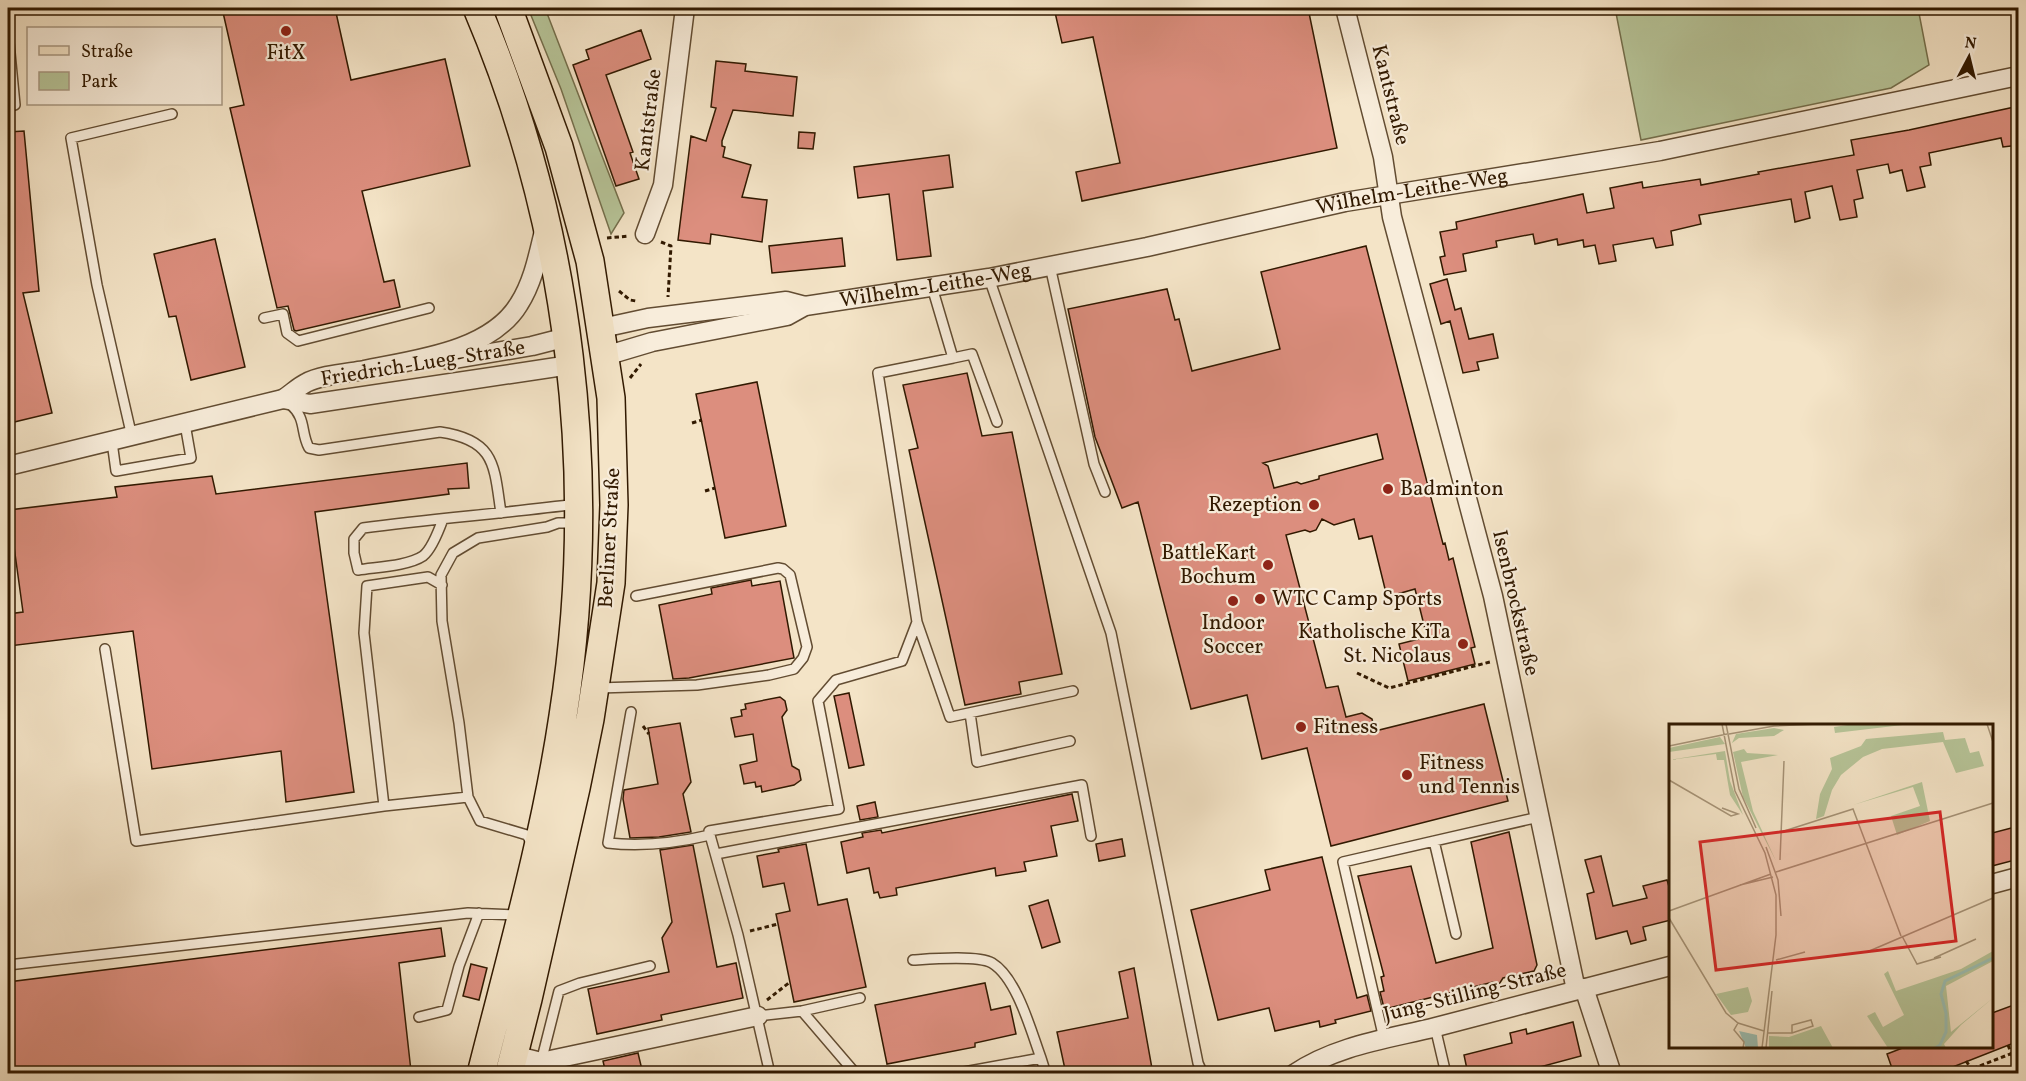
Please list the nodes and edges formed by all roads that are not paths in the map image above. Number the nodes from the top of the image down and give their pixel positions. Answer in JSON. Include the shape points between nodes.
{"nodes":[{"id":1,"x":477,"y":8,"type":"edge"},
{"id":2,"x":508,"y":8,"type":"edge"},
{"id":3,"x":685,"y":8,"type":"edge"},
{"id":4,"x":1345,"y":8,"type":"edge"},
{"id":5,"x":8,"y":32,"type":"edge"},
{"id":6,"x":2019,"y":76,"type":"edge"},
{"id":7,"x":15,"y":105,"type":"dead end"},
{"id":8,"x":172,"y":114,"type":"dead end"},
{"id":9,"x":1388,"y":194,"type":"junction"},
{"id":10,"x":546,"y":224,"type":"junction"},
{"id":11,"x":645,"y":234,"type":"road end"},
{"id":12,"x":1050,"y":267,"type":"junction"},
{"id":13,"x":989,"y":278,"type":"junction"},
{"id":14,"x":932,"y":287,"type":"junction"},
{"id":15,"x":805,"y":306,"type":"junction"},
{"id":16,"x":429,"y":308,"type":"dead end"},
{"id":17,"x":264,"y":318,"type":"dead end"},
{"id":18,"x":602,"y":328,"type":"junction"},
{"id":19,"x":567,"y":337,"type":"junction"},
{"id":20,"x":439,"y":355,"type":"junction"},
{"id":21,"x":605,"y":356,"type":"junction"},
{"id":22,"x":953,"y":358,"type":"junction"},
{"id":23,"x":570,"y":365,"type":"junction"},
{"id":24,"x":284,"y":399,"type":"junction"},
{"id":25,"x":997,"y":422,"type":"dead end"},
{"id":26,"x":186,"y":423,"type":"junction"},
{"id":27,"x":132,"y":437,"type":"junction"},
{"id":28,"x":112,"y":442,"type":"junction"},
{"id":29,"x":8,"y":466,"type":"edge"},
{"id":30,"x":1105,"y":492,"type":"dead end"},
{"id":31,"x":501,"y":513,"type":"junction"},
{"id":32,"x":578,"y":513,"type":"junction"},
{"id":33,"x":443,"y":519,"type":"junction"},
{"id":34,"x":441,"y":585,"type":"junction"},
{"id":35,"x":636,"y":596,"type":"dead end"},
{"id":36,"x":917,"y":622,"type":"junction"},
{"id":37,"x":105,"y":649,"type":"dead end"},
{"id":38,"x":595,"y":688,"type":"junction"},
{"id":39,"x":1073,"y":691,"type":"dead end"},
{"id":40,"x":631,"y":712,"type":"dead end"},
{"id":41,"x":970,"y":713,"type":"junction"},
{"id":42,"x":1070,"y":741,"type":"dead end"},
{"id":43,"x":468,"y":797,"type":"junction"},
{"id":44,"x":384,"y":806,"type":"junction"},
{"id":45,"x":1539,"y":817,"type":"junction"},
{"id":46,"x":708,"y":831,"type":"junction"},
{"id":47,"x":1091,"y":836,"type":"dead end"},
{"id":48,"x":1434,"y":842,"type":"junction"},
{"id":49,"x":537,"y":854,"type":"junction"},
{"id":50,"x":716,"y":854,"type":"junction"},
{"id":51,"x":2019,"y":878,"type":"edge"},
{"id":52,"x":1993,"y":884,"type":"edge"},
{"id":53,"x":478,"y":913,"type":"junction"},
{"id":54,"x":522,"y":915,"type":"junction"},
{"id":55,"x":1456,"y":934,"type":"dead end"},
{"id":56,"x":913,"y":960,"type":"dead end"},
{"id":57,"x":8,"y":965,"type":"edge"},
{"id":58,"x":650,"y":966,"type":"dead end"},
{"id":59,"x":1669,"y":967,"type":"edge"},
{"id":60,"x":1580,"y":989,"type":"junction"},
{"id":61,"x":860,"y":998,"type":"dead end"},
{"id":62,"x":802,"y":1011,"type":"junction"},
{"id":63,"x":757,"y":1012,"type":"junction"},
{"id":64,"x":419,"y":1017,"type":"dead end"},
{"id":65,"x":1435,"y":1027,"type":"junction"},
{"id":66,"x":1384,"y":1039,"type":"junction"},
{"id":67,"x":1041,"y":1058,"type":"junction"},
{"id":68,"x":511,"y":1064,"type":"edge"},
{"id":69,"x":540,"y":1068,"type":"edge"},
{"id":70,"x":481,"y":1074,"type":"edge"},
{"id":71,"x":770,"y":1074,"type":"edge"},
{"id":72,"x":856,"y":1074,"type":"edge"},
{"id":73,"x":953,"y":1074,"type":"edge"},
{"id":74,"x":1046,"y":1074,"type":"edge"},
{"id":75,"x":1203,"y":1074,"type":"edge"},
{"id":76,"x":1294,"y":1074,"type":"edge"},
{"id":77,"x":1446,"y":1074,"type":"edge"},
{"id":78,"x":1612,"y":1074,"type":"edge"}],
"edges":[{"from":1,"to":10,"type":"main road","name":"Berliner Straße","via":[[513,101]]},
{"from":2,"to":18,"type":"main road","name":"Berliner Straße","via":[[559,147],[590,261]]},
{"from":3,"to":11,"type":"street","name":"Kantstraße","via":[[663,185]]},
{"from":4,"to":9,"type":"street","name":"Kantstraße","via":[[1383,157]]},
{"from":5,"to":7,"type":"lane"},
{"from":6,"to":9,"type":"street","name":"Wilhelm-Leithe-Weg","via":[[1660,151]]},
{"from":8,"to":27,"type":"lane","via":[[71,138],[97,285]]},
{"from":9,"to":12,"type":"street","name":"Wilhelm-Leithe-Weg"},
{"from":9,"to":45,"type":"street","name":"Isenbrockstraße","via":[[1493,596]]},
{"from":10,"to":19,"type":"main road","name":"Berliner Straße"},
{"from":10,"to":20,"type":"street","name":"Friedrich-Lueg-Straße","via":[[533,273],[508,318],[488,334]]},
{"from":12,"to":13,"type":"street","name":"Wilhelm-Leithe-Weg"},
{"from":12,"to":30,"type":"lane","via":[[1094,464]]},
{"from":13,"to":14,"type":"street","name":"Wilhelm-Leithe-Weg"},
{"from":13,"to":75,"type":"lane","via":[[1111,633]]},
{"from":14,"to":15,"type":"street","name":"Wilhelm-Leithe-Weg"},
{"from":14,"to":22,"type":"lane"},
{"from":15,"to":18,"type":"street","name":"Wilhelm-Leithe-Weg","via":[[786,302],[648,318]]},
{"from":15,"to":21,"type":"street","name":"Wilhelm-Leithe-Weg","via":[[787,316],[652,342]]},
{"from":16,"to":17,"type":"lane","via":[[298,341],[287,333],[283,314]]},
{"from":18,"to":19,"type":"main road","name":"Wilhelm-Leithe-Weg"},
{"from":18,"to":21,"type":"main road","name":"Berliner Straße"},
{"from":19,"to":20,"type":"street","name":"Friedrich-Lueg-Straße","via":[[449,360]]},
{"from":19,"to":23,"type":"main road","name":"Berliner Straße"},
{"from":20,"to":24,"type":"street","name":"Friedrich-Lueg-Straße","via":[[306,382]]},
{"from":21,"to":23,"type":"main road","name":"Wilhelm-Leithe-Weg"},
{"from":21,"to":38,"type":"main road","name":"Berliner Straße","via":[[611,398],[614,505],[611,583]]},
{"from":22,"to":25,"type":"lane","via":[[972,354]]},
{"from":22,"to":36,"type":"lane","via":[[878,373]]},
{"from":23,"to":24,"type":"street","name":"Friedrich-Lueg-Straße","via":[[310,404]]},
{"from":23,"to":32,"type":"main road","name":"Berliner Straße"},
{"from":24,"to":26,"type":"street","name":"Friedrich-Lueg-Straße"},
{"from":24,"to":31,"type":"lane","via":[[303,422],[309,448],[319,450],[440,432],[473,442],[490,458],[495,469]]},
{"from":26,"to":27,"type":"street","name":"Friedrich-Lueg-Straße"},
{"from":26,"to":28,"type":"lane","via":[[191,458],[116,471]]},
{"from":27,"to":28,"type":"street","name":"Friedrich-Lueg-Straße"},
{"from":28,"to":29,"type":"street","name":"Friedrich-Lueg-Straße"},
{"from":31,"to":32,"type":"lane"},
{"from":31,"to":33,"type":"lane"},
{"from":32,"to":34,"type":"lane","via":[[547,527],[478,538],[453,553],[441,575]]},
{"from":32,"to":49,"type":"main road","name":"Berliner Straße","via":[[564,716]]},
{"from":33,"to":33,"type":"lane","via":[[363,528],[354,539],[358,570],[412,561],[425,555]]},
{"from":34,"to":43,"type":"lane","via":[[442,621]]},
{"from":34,"to":44,"type":"lane","via":[[428,576],[367,586],[364,633]]},
{"from":35,"to":38,"type":"lane","via":[[783,569],[790,575],[807,647],[794,669],[769,675],[697,685]]},
{"from":36,"to":41,"type":"lane","via":[[950,717]]},
{"from":36,"to":46,"type":"lane","via":[[902,661],[836,680],[818,701],[839,809]]},
{"from":37,"to":44,"type":"lane","via":[[136,841]]},
{"from":38,"to":68,"type":"main road","name":"Berliner Straße","via":[[576,788]]},
{"from":39,"to":41,"type":"lane"},
{"from":40,"to":46,"type":"lane","via":[[608,843],[665,844]]},
{"from":41,"to":42,"type":"lane","via":[[977,762]]},
{"from":43,"to":44,"type":"lane"},
{"from":43,"to":49,"type":"lane","via":[[480,821],[527,835]]},
{"from":45,"to":48,"type":"lane"},
{"from":45,"to":60,"type":"street","name":"Isenbrockstraße"},
{"from":46,"to":50,"type":"lane"},
{"from":47,"to":50,"type":"lane","via":[[1082,785]]},
{"from":48,"to":55,"type":"lane"},
{"from":48,"to":66,"type":"lane","via":[[1343,862]]},
{"from":49,"to":54,"type":"main road","name":"Berliner Straße"},
{"from":50,"to":63,"type":"lane"},
{"from":51,"to":52,"type":"street"},
{"from":53,"to":54,"type":"lane"},
{"from":53,"to":57,"type":"lane"},
{"from":53,"to":64,"type":"lane","via":[[447,1010]]},
{"from":54,"to":70,"type":"main road","name":"Berliner Straße"},
{"from":56,"to":67,"type":"lane","via":[[953,958],[991,962],[1008,978]]},
{"from":58,"to":69,"type":"lane","via":[[560,991]]},
{"from":59,"to":60,"type":"street","name":"Jung-Stilling-Straße"},
{"from":60,"to":65,"type":"street","name":"Jung-Stilling-Straße"},
{"from":60,"to":78,"type":"street","name":"Isenbrockstraße"},
{"from":61,"to":62,"type":"lane"},
{"from":62,"to":63,"type":"lane"},
{"from":62,"to":72,"type":"lane"},
{"from":63,"to":69,"type":"street"},
{"from":63,"to":71,"type":"lane"},
{"from":65,"to":66,"type":"street","name":"Jung-Stilling-Straße"},
{"from":65,"to":77,"type":"lane"},
{"from":66,"to":76,"type":"street","name":"Jung-Stilling-Straße","via":[[1349,1047]]},
{"from":67,"to":73,"type":"lane"},
{"from":67,"to":74,"type":"lane"},
{"from":68,"to":69,"type":"street"}]}
